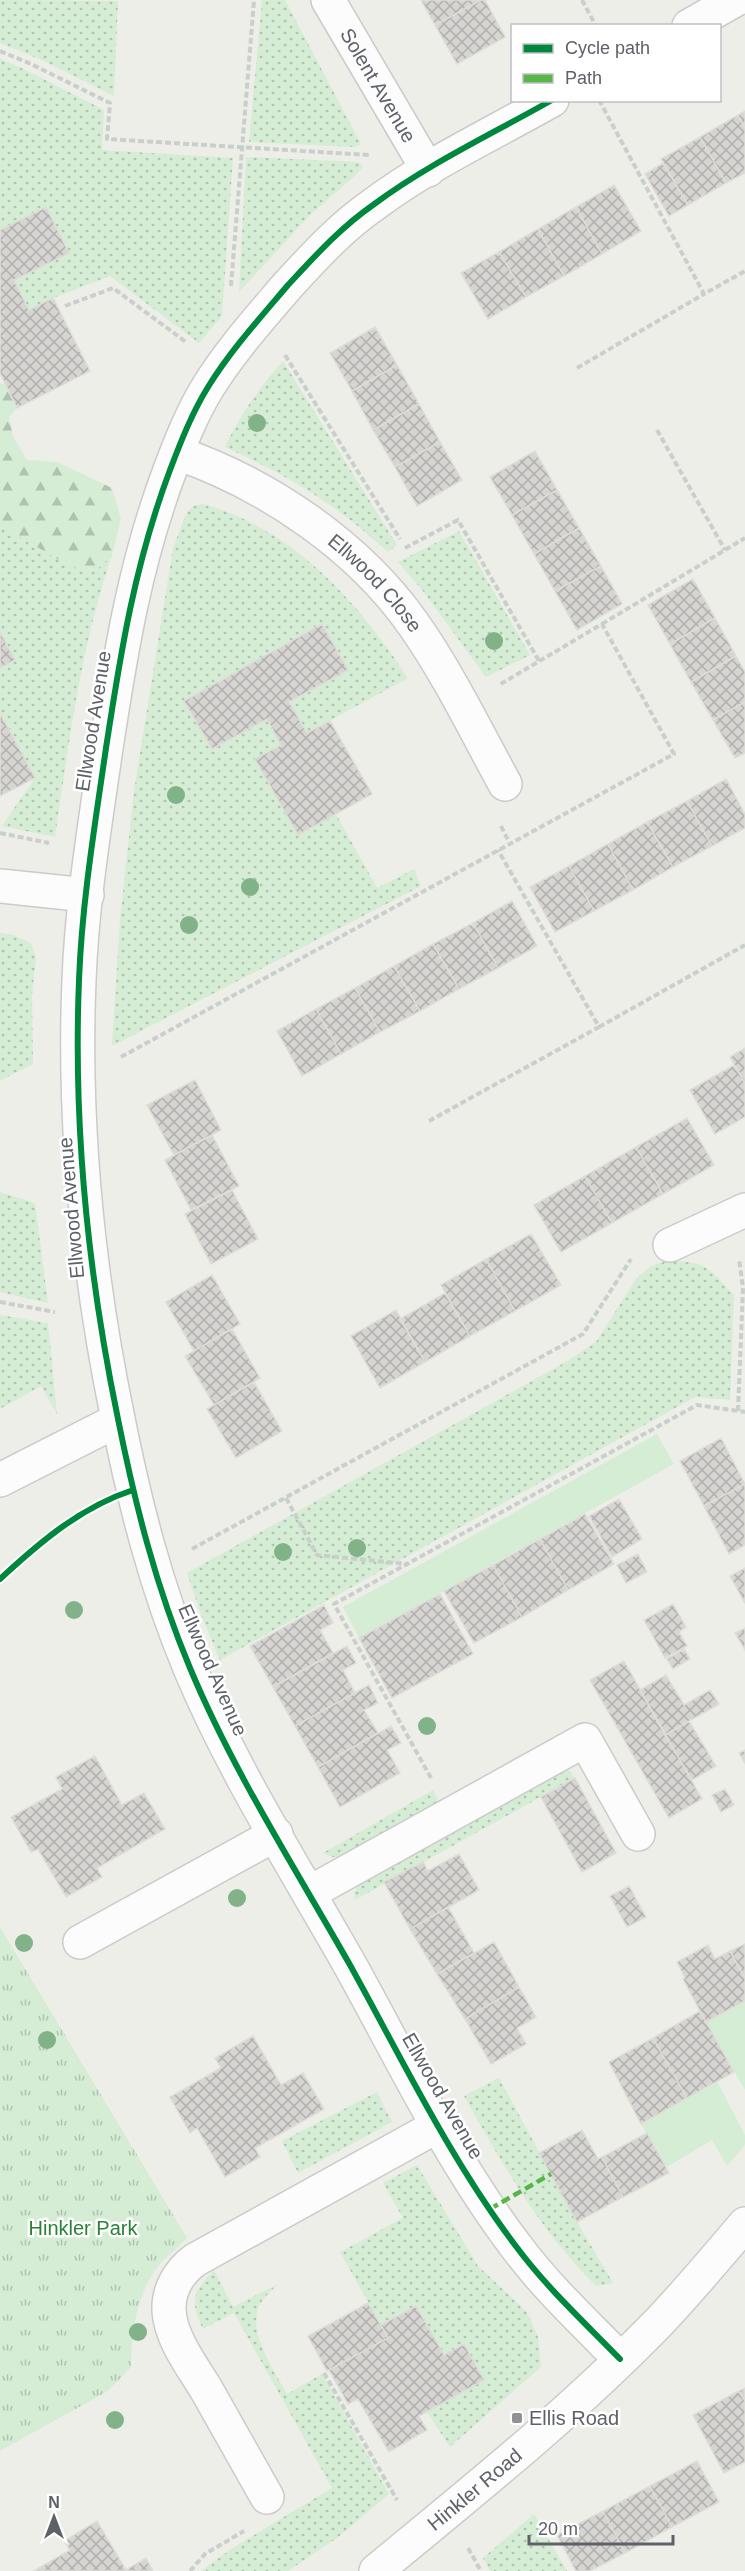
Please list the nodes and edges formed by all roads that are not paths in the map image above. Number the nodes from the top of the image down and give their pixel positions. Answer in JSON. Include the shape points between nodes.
{"nodes":[{"id":1,"x":328,"y":0,"type":"edge"},
{"id":2,"x":735,"y":0,"type":"edge"},
{"id":3,"x":693,"y":24,"type":"edge"},
{"id":4,"x":548,"y":102,"type":"edge"},
{"id":5,"x":428,"y":170,"type":"junction"},
{"id":6,"x":177,"y":453,"type":"junction"},
{"id":7,"x":505,"y":784,"type":"dead end"},
{"id":8,"x":0,"y":886,"type":"edge"},
{"id":9,"x":87,"y":895,"type":"junction"},
{"id":10,"x":739,"y":1213,"type":"edge"},
{"id":11,"x":670,"y":1245,"type":"road end"},
{"id":12,"x":118,"y":1420,"type":"junction"},
{"id":13,"x":0,"y":1480,"type":"edge"},
{"id":14,"x":276,"y":1834,"type":"junction"},
{"id":15,"x":638,"y":1834,"type":"dead end"},
{"id":16,"x":309,"y":1893,"type":"junction"},
{"id":17,"x":80,"y":1942,"type":"dead end"},
{"id":18,"x":439,"y":2125,"type":"junction"},
{"id":19,"x":745,"y":2224,"type":"edge"},
{"id":20,"x":620,"y":2360,"type":"junction"},
{"id":21,"x":267,"y":2497,"type":"road end"},
{"id":22,"x":376,"y":2571,"type":"edge"}],
"edges":[{"from":1,"to":5,"type":"street","name":"Solent Avenue"},
{"from":2,"to":3,"type":"street"},
{"from":4,"to":5,"type":"street","name":"Ellwood Avenue"},
{"from":5,"to":6,"type":"street","name":"Ellwood Avenue","via":[[374,203],[321,248],[221,369],[193,414]]},
{"from":6,"to":7,"type":"street","name":"Ellwood Close","via":[[200,461],[312,523],[376,580],[414,625]]},
{"from":6,"to":9,"type":"street","name":"Ellwood Avenue","via":[[154,512],[120,648]]},
{"from":8,"to":9,"type":"street"},
{"from":9,"to":12,"type":"street","name":"Ellwood Avenue","via":[[79,977],[81,1169],[99,1319]]},
{"from":10,"to":11,"type":"street"},
{"from":12,"to":13,"type":"street"},
{"from":12,"to":14,"type":"street","name":"Ellwood Avenue","via":[[142,1529],[192,1673]]},
{"from":14,"to":16,"type":"street","name":"Ellwood Avenue"},
{"from":14,"to":17,"type":"street"},
{"from":15,"to":16,"type":"street","via":[[585,1740]]},
{"from":16,"to":18,"type":"street","name":"Ellwood Avenue"},
{"from":18,"to":20,"type":"street","name":"Ellwood Avenue","via":[[514,2245]]},
{"from":18,"to":21,"type":"street","via":[[195,2260],[177,2279],[169,2311],[179,2343]]},
{"from":19,"to":20,"type":"street","name":"Hinkler Road"},
{"from":20,"to":22,"type":"street","name":"Hinkler Road","via":[[536,2437]]}]}
